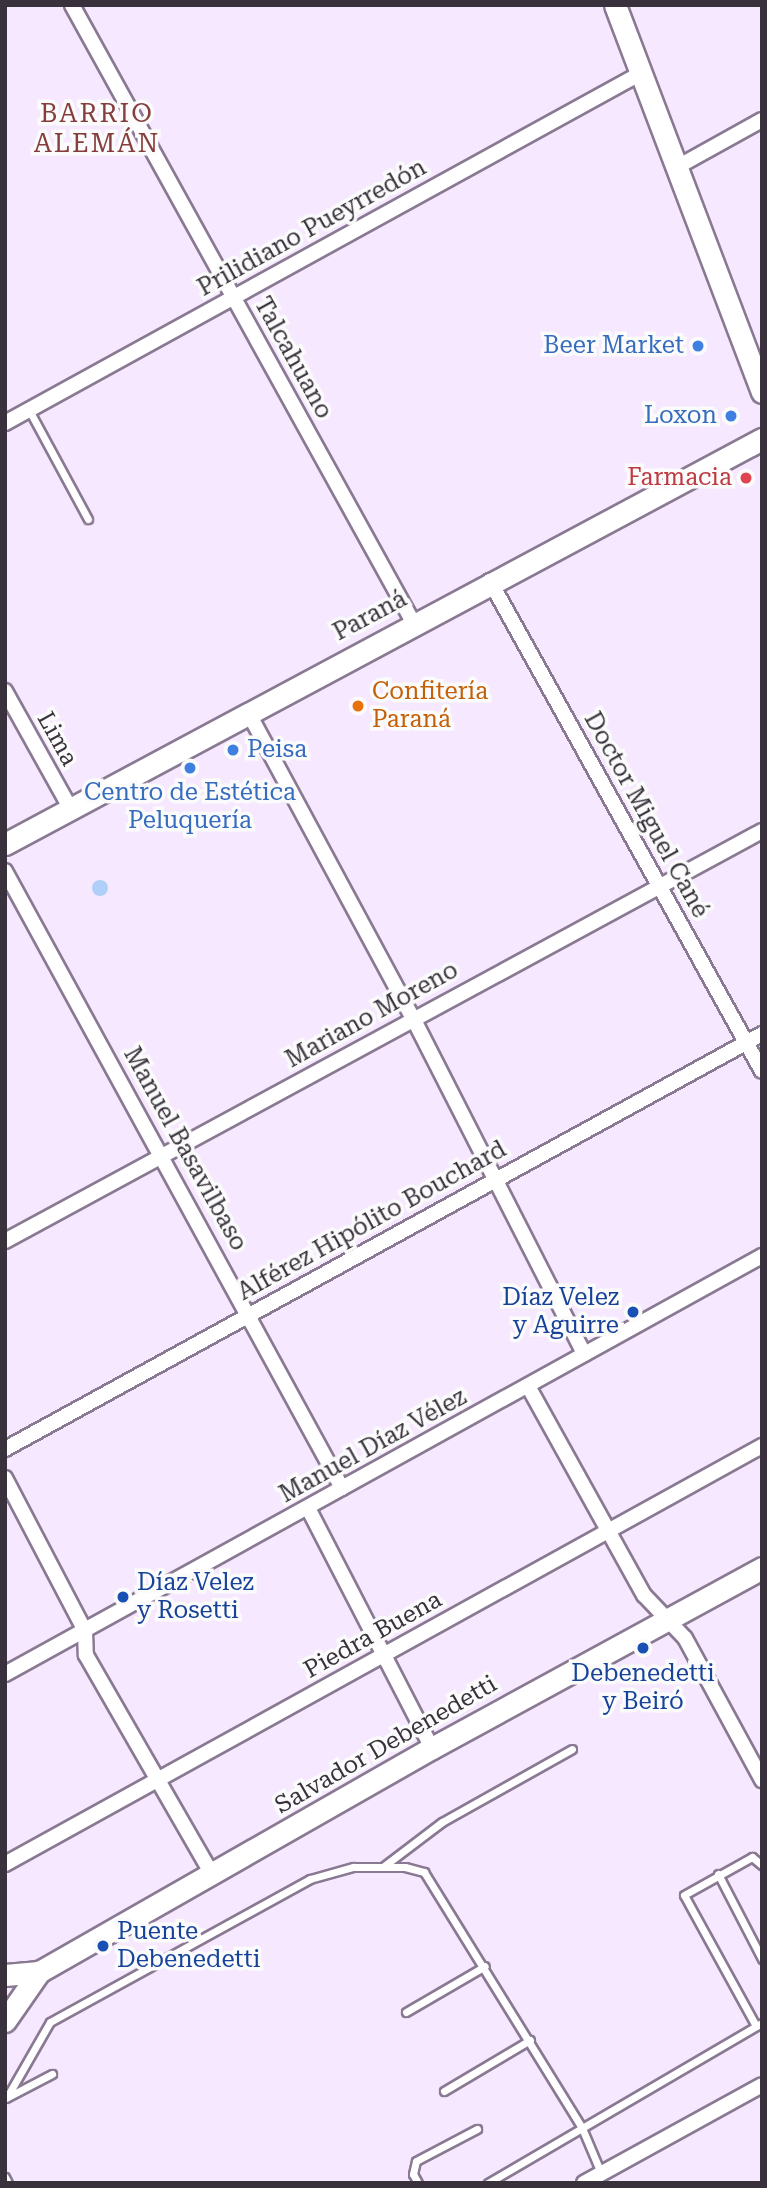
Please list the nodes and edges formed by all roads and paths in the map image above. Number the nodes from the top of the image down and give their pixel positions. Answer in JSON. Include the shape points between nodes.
{"nodes":[{"id":1,"x":72,"y":5,"type":"edge"},
{"id":2,"x":615,"y":5,"type":"edge"},
{"id":3,"x":641,"y":73,"type":"junction"},
{"id":4,"x":762,"y":120,"type":"edge"},
{"id":5,"x":679,"y":166,"type":"junction"},
{"id":6,"x":234,"y":297,"type":"junction"},
{"id":7,"x":762,"y":392,"type":"edge"},
{"id":8,"x":29,"y":410,"type":"junction"},
{"id":9,"x":5,"y":423,"type":"edge"},
{"id":10,"x":762,"y":439,"type":"edge"},
{"id":11,"x":88,"y":519,"type":"dead end"},
{"id":12,"x":490,"y":581,"type":"junction"},
{"id":13,"x":413,"y":622,"type":"junction"},
{"id":14,"x":5,"y":691,"type":"edge"},
{"id":15,"x":248,"y":712,"type":"junction"},
{"id":16,"x":70,"y":808,"type":"junction"},
{"id":17,"x":762,"y":831,"type":"edge"},
{"id":18,"x":5,"y":844,"type":"edge"},
{"id":19,"x":5,"y":871,"type":"edge"},
{"id":20,"x":659,"y":884,"type":"junction"},
{"id":21,"x":413,"y":1018,"type":"junction"},
{"id":22,"x":762,"y":1034,"type":"edge"},
{"id":23,"x":746,"y":1043,"type":"junction"},
{"id":24,"x":762,"y":1071,"type":"edge"},
{"id":25,"x":164,"y":1154,"type":"junction"},
{"id":26,"x":494,"y":1180,"type":"junction"},
{"id":27,"x":5,"y":1241,"type":"edge"},
{"id":28,"x":758,"y":1258,"type":"edge"},
{"id":29,"x":762,"y":1275,"type":"edge"},
{"id":30,"x":249,"y":1315,"type":"junction"},
{"id":31,"x":584,"y":1354,"type":"junction"},
{"id":32,"x":527,"y":1386,"type":"junction"},
{"id":33,"x":762,"y":1446,"type":"edge"},
{"id":34,"x":5,"y":1449,"type":"edge"},
{"id":35,"x":5,"y":1478,"type":"edge"},
{"id":36,"x":342,"y":1488,"type":"junction"},
{"id":37,"x":308,"y":1508,"type":"junction"},
{"id":38,"x":609,"y":1532,"type":"junction"},
{"id":39,"x":762,"y":1568,"type":"edge"},
{"id":40,"x":667,"y":1620,"type":"junction"},
{"id":41,"x":85,"y":1631,"type":"junction"},
{"id":42,"x":383,"y":1655,"type":"junction"},
{"id":43,"x":5,"y":1674,"type":"edge"},
{"id":44,"x":432,"y":1748,"type":"junction"},
{"id":45,"x":572,"y":1749,"type":"dead end"},
{"id":46,"x":158,"y":1780,"type":"junction"},
{"id":47,"x":762,"y":1780,"type":"edge"},
{"id":48,"x":5,"y":1864,"type":"edge"},
{"id":49,"x":762,"y":1865,"type":"edge"},
{"id":50,"x":384,"y":1866,"type":"junction"},
{"id":51,"x":212,"y":1874,"type":"junction"},
{"id":52,"x":718,"y":1874,"type":"junction"},
{"id":53,"x":762,"y":1959,"type":"edge"},
{"id":54,"x":485,"y":1966,"type":"junction"},
{"id":55,"x":39,"y":1972,"type":"junction"},
{"id":56,"x":5,"y":1975,"type":"edge"},
{"id":57,"x":406,"y":2012,"type":"dead end"},
{"id":58,"x":5,"y":2021,"type":"edge"},
{"id":59,"x":759,"y":2024,"type":"edge"},
{"id":60,"x":530,"y":2040,"type":"junction"},
{"id":61,"x":52,"y":2074,"type":"dead end"},
{"id":62,"x":762,"y":2085,"type":"edge"},
{"id":63,"x":444,"y":2091,"type":"dead end"},
{"id":64,"x":6,"y":2098,"type":"edge"},
{"id":65,"x":582,"y":2128,"type":"junction"},
{"id":66,"x":477,"y":2129,"type":"dead end"},
{"id":67,"x":5,"y":2177,"type":"edge"},
{"id":68,"x":604,"y":2178,"type":"edge"},
{"id":69,"x":8,"y":2183,"type":"edge"},
{"id":70,"x":418,"y":2183,"type":"edge"},
{"id":71,"x":488,"y":2183,"type":"edge"},
{"id":72,"x":584,"y":2183,"type":"edge"}],
"edges":[{"from":1,"to":6,"type":"street","name":"Talcahuano"},
{"from":2,"to":3,"type":"street"},
{"from":3,"to":5,"type":"street"},
{"from":3,"to":6,"type":"street","name":"Prilidiano Pueyrredón"},
{"from":4,"to":5,"type":"street"},
{"from":5,"to":7,"type":"street"},
{"from":6,"to":8,"type":"street","name":"Prilidiano Pueyrredón"},
{"from":6,"to":13,"type":"street","name":"Talcahuano"},
{"from":8,"to":9,"type":"street","name":"Prilidiano Pueyrredón"},
{"from":8,"to":11,"type":"lane"},
{"from":10,"to":12,"type":"street","name":"Paraná"},
{"from":12,"to":13,"type":"street","name":"Paraná"},
{"from":12,"to":20,"type":"street","name":"Doctor Miguel Cané"},
{"from":13,"to":15,"type":"street","name":"Paraná"},
{"from":14,"to":16,"type":"street","name":"Lima"},
{"from":15,"to":16,"type":"street","name":"Paraná"},
{"from":15,"to":21,"type":"street"},
{"from":16,"to":18,"type":"street","name":"Paraná"},
{"from":17,"to":20,"type":"street","name":"Mariano Moreno"},
{"from":19,"to":25,"type":"street","name":"Manuel Basavilbaso"},
{"from":20,"to":21,"type":"street","name":"Mariano Moreno"},
{"from":20,"to":23,"type":"street","name":"Doctor Miguel Cané"},
{"from":21,"to":25,"type":"street","name":"Mariano Moreno"},
{"from":21,"to":26,"type":"street"},
{"from":22,"to":23,"type":"street","name":"Alférez Hipólito Bouchard"},
{"from":23,"to":24,"type":"street","name":"Doctor Miguel Cané"},
{"from":23,"to":26,"type":"street","name":"Alférez Hipólito Bouchard"},
{"from":25,"to":27,"type":"street","name":"Mariano Moreno"},
{"from":25,"to":30,"type":"street","name":"Manuel Basavilbaso"},
{"from":26,"to":30,"type":"street","name":"Alférez Hipólito Bouchard"},
{"from":26,"to":31,"type":"street"},
{"from":28,"to":29,"type":"street"},
{"from":28,"to":31,"type":"street","name":"Manuel Díaz Vélez"},
{"from":30,"to":34,"type":"street","name":"Alférez Hipólito Bouchard"},
{"from":30,"to":36,"type":"street","name":"Manuel Basavilbaso"},
{"from":31,"to":32,"type":"street","name":"Manuel Díaz Vélez"},
{"from":32,"to":36,"type":"street","name":"Manuel Díaz Vélez"},
{"from":32,"to":38,"type":"street"},
{"from":33,"to":38,"type":"street","name":"Piedra Buena"},
{"from":35,"to":41,"type":"street"},
{"from":36,"to":37,"type":"street","name":"Manuel Díaz Vélez"},
{"from":37,"to":41,"type":"street","name":"Manuel Díaz Vélez"},
{"from":37,"to":42,"type":"street"},
{"from":38,"to":40,"type":"street","via":[[644,1595]]},
{"from":38,"to":42,"type":"street","name":"Piedra Buena"},
{"from":39,"to":40,"type":"street","name":"Salvador Debenedetti"},
{"from":40,"to":44,"type":"street","name":"Salvador Debenedetti"},
{"from":40,"to":47,"type":"street","via":[[685,1638]]},
{"from":41,"to":43,"type":"street","name":"Manuel Díaz Vélez"},
{"from":41,"to":46,"type":"street","via":[[86,1655]]},
{"from":42,"to":44,"type":"street"},
{"from":42,"to":46,"type":"street","name":"Piedra Buena"},
{"from":44,"to":51,"type":"street","name":"Salvador Debenedetti"},
{"from":45,"to":50,"type":"lane","via":[[443,1822]]},
{"from":46,"to":48,"type":"street","name":"Piedra Buena"},
{"from":46,"to":51,"type":"street"},
{"from":49,"to":52,"type":"lane","via":[[752,1857]]},
{"from":50,"to":54,"type":"lane","via":[[424,1872]]},
{"from":50,"to":64,"type":"lane","via":[[353,1867],[310,1879],[50,2022]]},
{"from":51,"to":55,"type":"street","name":"Salvador Debenedetti"},
{"from":52,"to":53,"type":"lane"},
{"from":52,"to":59,"type":"lane","via":[[684,1895]]},
{"from":54,"to":57,"type":"lane"},
{"from":54,"to":60,"type":"lane"},
{"from":55,"to":56,"type":"street","name":"Salvador Debenedetti"},
{"from":55,"to":58,"type":"street","name":"Salvador Debenedetti"},
{"from":59,"to":65,"type":"lane"},
{"from":60,"to":63,"type":"lane"},
{"from":60,"to":65,"type":"lane"},
{"from":61,"to":64,"type":"lane"},
{"from":62,"to":68,"type":"street"},
{"from":65,"to":68,"type":"lane"},
{"from":65,"to":71,"type":"lane"},
{"from":66,"to":70,"type":"lane","via":[[416,2161],[413,2174]]},
{"from":67,"to":69,"type":"lane"},
{"from":68,"to":72,"type":"street"}]}
